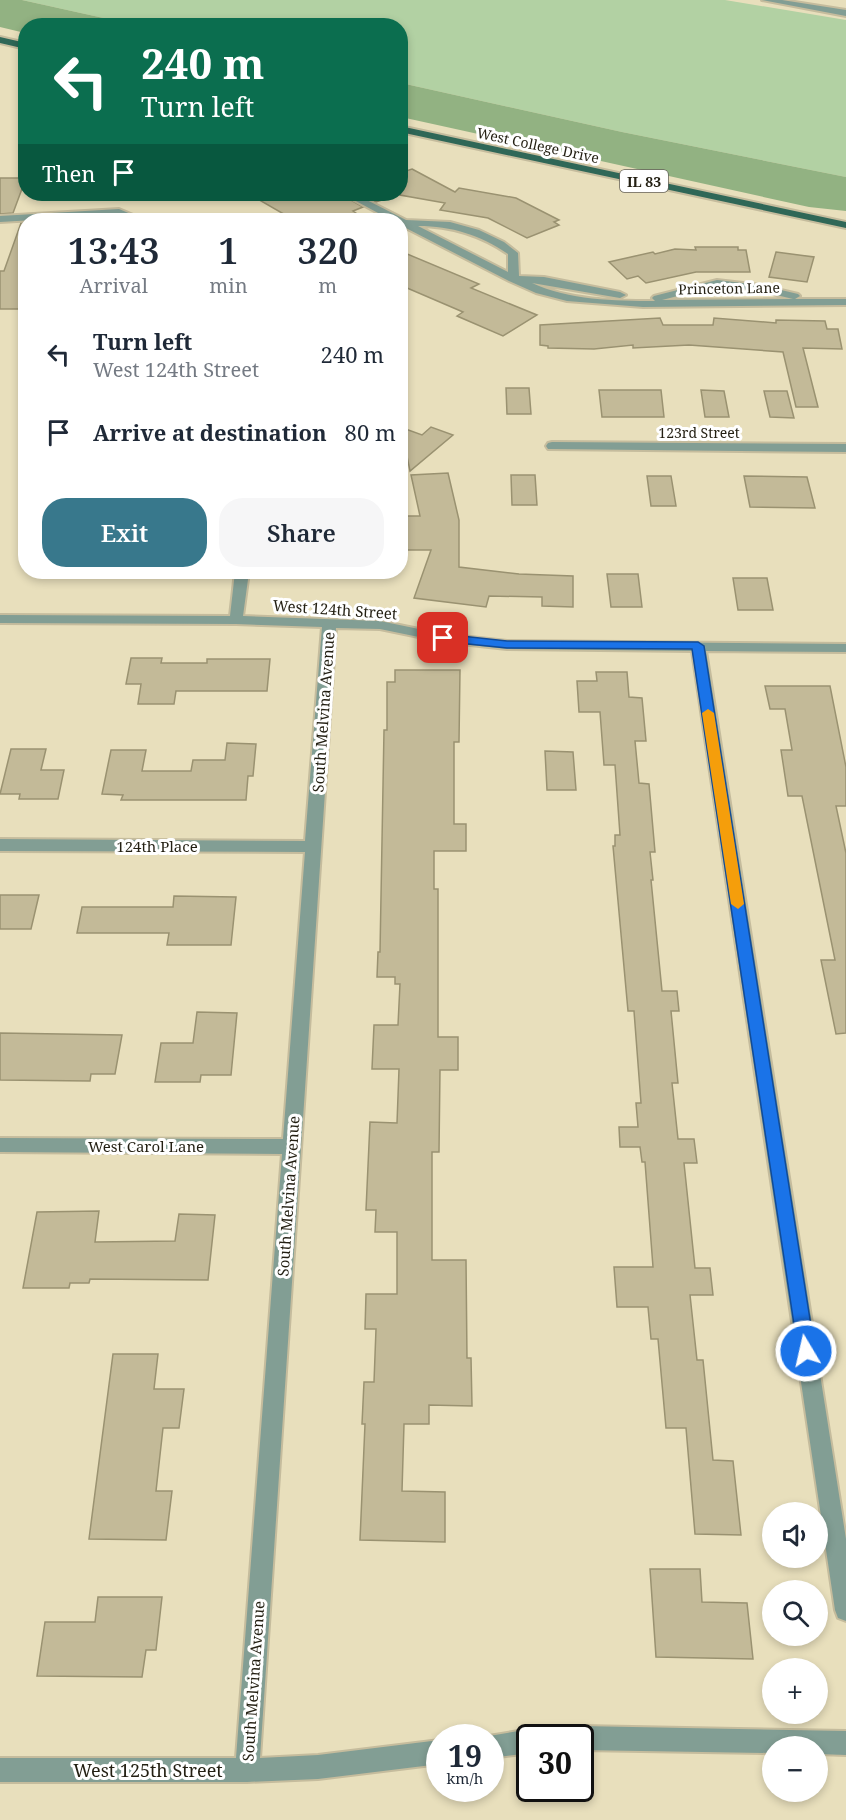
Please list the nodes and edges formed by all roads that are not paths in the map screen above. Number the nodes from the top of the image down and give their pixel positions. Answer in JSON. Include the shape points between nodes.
{"nodes":[{"id":1,"x":766,"y":0,"type":"edge"},
{"id":2,"x":846,"y":13,"type":"edge"},
{"id":3,"x":0,"y":40,"type":"edge"},
{"id":4,"x":18,"y":44,"type":"edge"},
{"id":5,"x":408,"y":131,"type":"edge"},
{"id":6,"x":362,"y":201,"type":"edge"},
{"id":7,"x":101,"y":213,"type":"edge"},
{"id":8,"x":121,"y":213,"type":"edge"},
{"id":9,"x":386,"y":213,"type":"edge"},
{"id":10,"x":18,"y":218,"type":"edge"},
{"id":11,"x":0,"y":219,"type":"edge"},
{"id":12,"x":408,"y":223,"type":"edge"},
{"id":13,"x":408,"y":224,"type":"edge"},
{"id":14,"x":846,"y":225,"type":"edge"},
{"id":15,"x":513,"y":279,"type":"junction"},
{"id":16,"x":816,"y":302,"type":"junction"},
{"id":17,"x":846,"y":302,"type":"edge"},
{"id":18,"x":643,"y":304,"type":"junction"},
{"id":19,"x":552,"y":446,"type":"dead end"},
{"id":20,"x":846,"y":448,"type":"edge"},
{"id":21,"x":241,"y":579,"type":"edge"},
{"id":22,"x":0,"y":619,"type":"edge"},
{"id":23,"x":236,"y":620,"type":"junction"},
{"id":24,"x":329,"y":623,"type":"junction"},
{"id":25,"x":698,"y":646,"type":"junction"},
{"id":26,"x":846,"y":648,"type":"edge"},
{"id":27,"x":0,"y":845,"type":"edge"},
{"id":28,"x":314,"y":847,"type":"junction"},
{"id":29,"x":0,"y":1145,"type":"edge"},
{"id":30,"x":291,"y":1148,"type":"junction"},
{"id":31,"x":846,"y":1610,"type":"edge"},
{"id":32,"x":594,"y":1738,"type":"edge"},
{"id":33,"x":846,"y":1743,"type":"edge"},
{"id":34,"x":426,"y":1754,"type":"edge"},
{"id":35,"x":0,"y":1770,"type":"edge"},
{"id":36,"x":247,"y":1770,"type":"junction"}],
"edges":[{"from":1,"to":2,"type":"street"},
{"from":3,"to":4,"type":"main road"},
{"from":5,"to":14,"type":"main road","name":"West College Drive","number":"IL 83"},
{"from":6,"to":9,"type":"street","name":"Princeton Lane"},
{"from":7,"to":8,"type":"street"},
{"from":10,"to":11,"type":"street"},
{"from":12,"to":15,"type":"street","name":"Princeton Lane","via":[[461,226],[492,238],[513,253]]},
{"from":13,"to":15,"type":"street","name":"Princeton Lane"},
{"from":15,"to":18,"type":"street","name":"Princeton Lane","via":[[567,298]]},
{"from":16,"to":17,"type":"street","name":"Princeton Lane"},
{"from":16,"to":18,"type":"street","name":"Princeton Lane"},
{"from":16,"to":18,"type":"street","name":"Princeton Lane","via":[[760,288],[717,283]]},
{"from":19,"to":20,"type":"street","name":"123rd Street"},
{"from":21,"to":23,"type":"street"},
{"from":22,"to":23,"type":"street","name":"West 124th Street"},
{"from":23,"to":24,"type":"street","name":"West 124th Street"},
{"from":24,"to":25,"type":"street","name":"West 124th Street","via":[[380,625],[466,642],[507,645]]},
{"from":24,"to":28,"type":"street","name":"South Melvina Avenue"},
{"from":25,"to":26,"type":"street","name":"West 124th Street"},
{"from":25,"to":31,"type":"street"},
{"from":27,"to":28,"type":"street","name":"124th Place"},
{"from":28,"to":30,"type":"street","name":"South Melvina Avenue"},
{"from":29,"to":30,"type":"street","name":"West Carol Lane"},
{"from":30,"to":36,"type":"street","name":"South Melvina Avenue"},
{"from":32,"to":33,"type":"street"},
{"from":34,"to":36,"type":"street","name":"West 125th Street","via":[[318,1767]]},
{"from":35,"to":36,"type":"street","name":"West 125th Street"}]}
